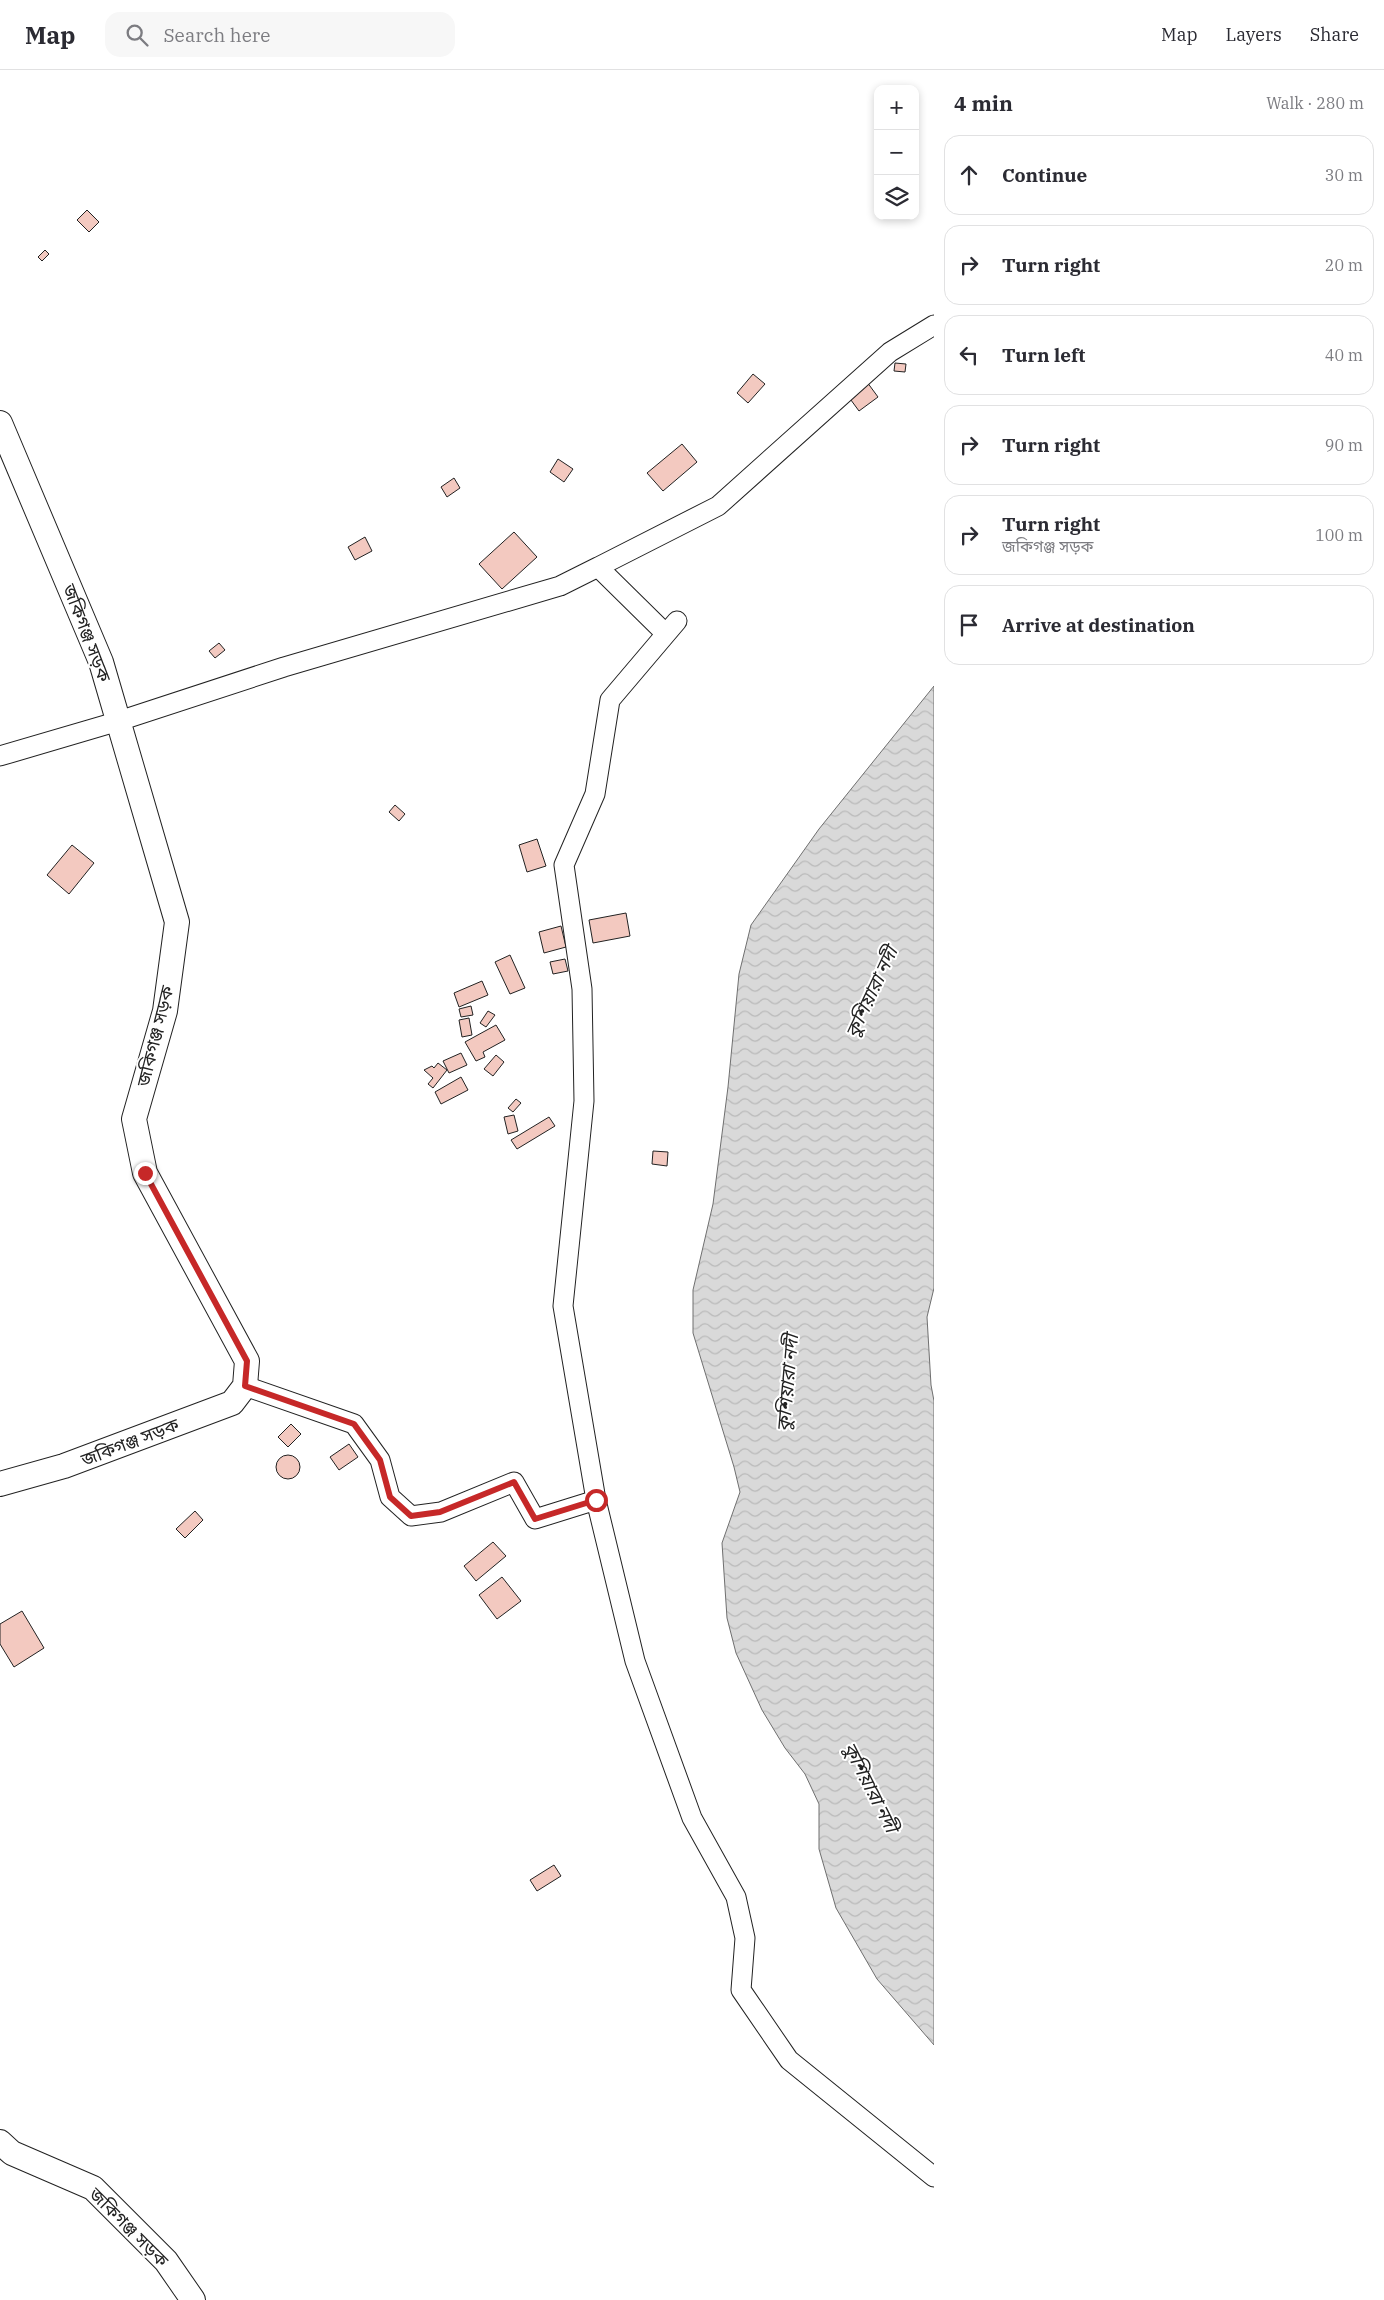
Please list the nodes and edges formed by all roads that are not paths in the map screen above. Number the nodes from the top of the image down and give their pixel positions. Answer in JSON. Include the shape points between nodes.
{"nodes":[{"id":1,"x":934,"y":325,"type":"edge"},
{"id":2,"x":0,"y":423,"type":"edge"},
{"id":3,"x":598,"y":567,"type":"junction"},
{"id":4,"x":118,"y":721,"type":"junction"},
{"id":5,"x":0,"y":756,"type":"edge"},
{"id":6,"x":245,"y":1386,"type":"junction"},
{"id":7,"x":0,"y":1484,"type":"edge"},
{"id":8,"x":596,"y":1500,"type":"junction"},
{"id":9,"x":0,"y":2142,"type":"edge"},
{"id":10,"x":934,"y":2177,"type":"edge"},
{"id":11,"x":193,"y":2300,"type":"edge"}],
"edges":[{"from":1,"to":3,"type":"street","via":[[890,352],[718,506]]},
{"from":2,"to":4,"type":"main road","name":"জকিগঞ্জ সড়ক","via":[[101,662]]},
{"from":3,"to":4,"type":"street","via":[[560,586],[284,667]]},
{"from":3,"to":8,"type":"street","via":[[672,628],[610,700],[595,794],[564,865],[582,988],[584,1101],[563,1306]]},
{"from":4,"to":5,"type":"street"},
{"from":4,"to":6,"type":"main road","name":"জকিগঞ্জ সড়ক","via":[[177,922],[165,1011],[134,1119],[145,1173],[247,1361]]},
{"from":6,"to":7,"type":"main road","name":"জকিগঞ্জ সড়ক","via":[[232,1403],[64,1466]]},
{"from":6,"to":8,"type":"street","via":[[354,1424],[380,1460],[390,1497],[411,1516],[440,1512],[514,1482],[535,1519]]},
{"from":8,"to":10,"type":"street","via":[[635,1661],[692,1818],[736,1897],[745,1938],[741,1990],[789,2060]]},
{"from":9,"to":11,"type":"main road","name":"জকিগঞ্জ সড়ক","via":[[12,2153],[93,2188],[166,2261]]}]}
